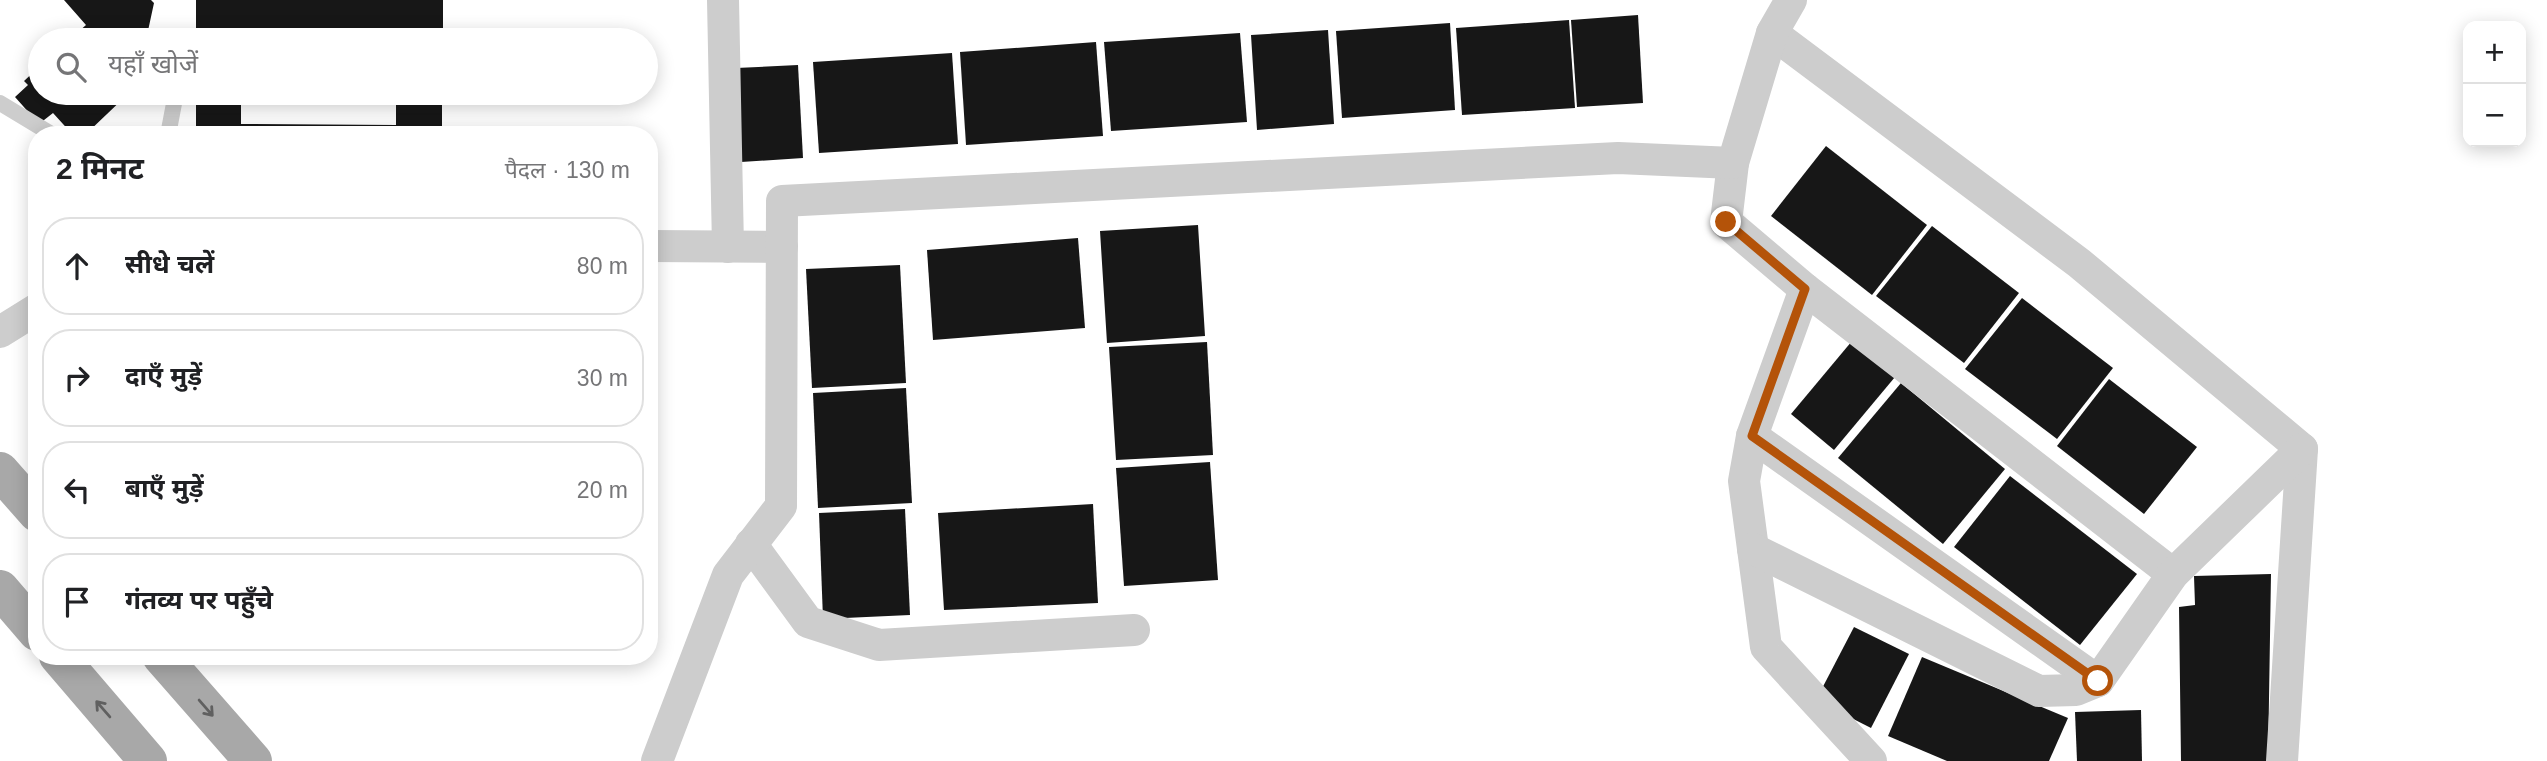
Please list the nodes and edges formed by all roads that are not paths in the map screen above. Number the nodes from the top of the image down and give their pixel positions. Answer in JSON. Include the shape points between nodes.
{"nodes":[{"id":1,"x":723,"y":0,"type":"edge"},
{"id":2,"x":1791,"y":0,"type":"edge"},
{"id":3,"x":1772,"y":33,"type":"junction"},
{"id":4,"x":0,"y":103,"type":"edge"},
{"id":5,"x":174,"y":105,"type":"edge"},
{"id":6,"x":38,"y":126,"type":"edge"},
{"id":7,"x":170,"y":126,"type":"edge"},
{"id":8,"x":1732,"y":163,"type":"junction"},
{"id":9,"x":658,"y":246,"type":"edge"},
{"id":10,"x":728,"y":247,"type":"junction"},
{"id":11,"x":782,"y":247,"type":"junction"},
{"id":12,"x":1805,"y":289,"type":"junction"},
{"id":13,"x":28,"y":315,"type":"edge"},
{"id":14,"x":0,"y":332,"type":"edge"},
{"id":15,"x":1752,"y":436,"type":"junction"},
{"id":16,"x":2302,"y":449,"type":"junction"},
{"id":17,"x":0,"y":471,"type":"edge"},
{"id":18,"x":28,"y":503,"type":"edge"},
{"id":19,"x":751,"y":544,"type":"junction"},
{"id":20,"x":1753,"y":548,"type":"junction"},
{"id":21,"x":2173,"y":574,"type":"junction"},
{"id":22,"x":0,"y":589,"type":"edge"},
{"id":23,"x":28,"y":622,"type":"edge"},
{"id":24,"x":1134,"y":630,"type":"dead end"},
{"id":25,"x":66,"y":665,"type":"edge"},
{"id":26,"x":170,"y":665,"type":"edge"},
{"id":27,"x":2098,"y":681,"type":"junction"},
{"id":28,"x":148,"y":761,"type":"edge"},
{"id":29,"x":253,"y":761,"type":"edge"},
{"id":30,"x":657,"y":761,"type":"edge"},
{"id":31,"x":1871,"y":761,"type":"edge"},
{"id":32,"x":2282,"y":761,"type":"edge"}],
"edges":[{"from":1,"to":10,"type":"street"},
{"from":2,"to":3,"type":"street"},
{"from":3,"to":8,"type":"street"},
{"from":3,"to":16,"type":"street","via":[[2079,263]]},
{"from":4,"to":6,"type":"lane"},
{"from":5,"to":7,"type":"lane"},
{"from":8,"to":11,"type":"street","via":[[1618,158],[782,201]]},
{"from":8,"to":12,"type":"street","via":[[1726,222]]},
{"from":9,"to":10,"type":"street"},
{"from":10,"to":11,"type":"street"},
{"from":11,"to":19,"type":"street","via":[[781,506]]},
{"from":12,"to":15,"type":"street"},
{"from":12,"to":21,"type":"street"},
{"from":13,"to":14,"type":"street"},
{"from":15,"to":20,"type":"street","via":[[1744,481]]},
{"from":15,"to":27,"type":"street"},
{"from":16,"to":21,"type":"street"},
{"from":16,"to":32,"type":"street"},
{"from":17,"to":18,"type":"main road"},
{"from":19,"to":24,"type":"street","via":[[808,622],[879,645]]},
{"from":19,"to":30,"type":"street","via":[[727,575]]},
{"from":20,"to":27,"type":"street","via":[[2039,691],[2076,690]]},
{"from":20,"to":31,"type":"street","via":[[1766,648]]},
{"from":21,"to":27,"type":"street"},
{"from":22,"to":23,"type":"main road"},
{"from":28,"to":25,"type":"main road","one_way":true},
{"from":26,"to":29,"type":"main road","one_way":true}]}
